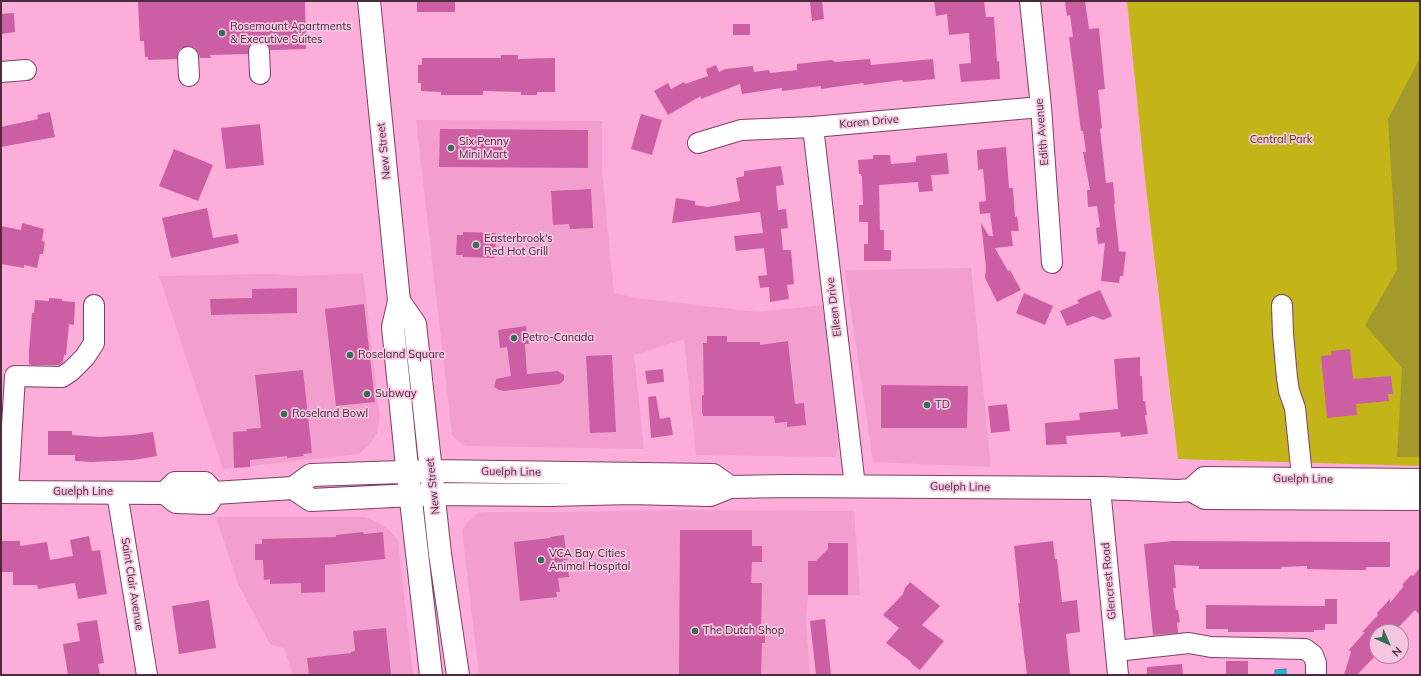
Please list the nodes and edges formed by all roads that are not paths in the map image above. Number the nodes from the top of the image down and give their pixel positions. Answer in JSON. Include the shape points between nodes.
{"nodes":[{"id":1,"x":369,"y":1,"type":"edge"},
{"id":2,"x":1030,"y":1,"type":"edge"},
{"id":3,"x":259,"y":51,"type":"dead end"},
{"id":4,"x":26,"y":70,"type":"dead end"},
{"id":5,"x":1,"y":72,"type":"edge"},
{"id":6,"x":260,"y":74,"type":"dead end"},
{"id":7,"x":1041,"y":107,"type":"junction"},
{"id":8,"x":813,"y":127,"type":"junction"},
{"id":9,"x":698,"y":143,"type":"dead end"},
{"id":10,"x":1052,"y":263,"type":"dead end"},
{"id":11,"x":399,"y":301,"type":"junction"},
{"id":12,"x":94,"y":305,"type":"dead end"},
{"id":13,"x":1282,"y":305,"type":"dead end"},
{"id":14,"x":432,"y":471,"type":"junction"},
{"id":15,"x":408,"y":472,"type":"junction"},
{"id":16,"x":1420,"y":480,"type":"edge"},
{"id":17,"x":855,"y":486,"type":"junction"},
{"id":18,"x":730,"y":487,"type":"junction"},
{"id":19,"x":293,"y":488,"type":"junction"},
{"id":20,"x":1100,"y":488,"type":"junction"},
{"id":21,"x":1303,"y":488,"type":"junction"},
{"id":22,"x":4,"y":492,"type":"edge"},
{"id":23,"x":117,"y":493,"type":"junction"},
{"id":24,"x":410,"y":494,"type":"junction"},
{"id":25,"x":434,"y":494,"type":"junction"},
{"id":26,"x":1420,"y":499,"type":"edge"},
{"id":27,"x":1125,"y":650,"type":"junction"},
{"id":28,"x":1194,"y":656,"type":"dead end"},
{"id":29,"x":146,"y":675,"type":"edge"},
{"id":30,"x":431,"y":675,"type":"edge"},
{"id":31,"x":458,"y":675,"type":"edge"},
{"id":32,"x":1118,"y":675,"type":"edge"},
{"id":33,"x":1316,"y":675,"type":"edge"}],
"edges":[{"from":1,"to":11,"type":"main road","name":"New Street"},
{"from":2,"to":7,"type":"street","name":"Edith Avenue"},
{"from":3,"to":6,"type":"street"},
{"from":4,"to":5,"type":"street"},
{"from":7,"to":8,"type":"street","name":"Karen Drive"},
{"from":7,"to":10,"type":"street","name":"Edith Avenue"},
{"from":8,"to":9,"type":"street","name":"Karen Drive","via":[[741,130]]},
{"from":8,"to":17,"type":"street","name":"Eileen Drive"},
{"from":11,"to":14,"type":"main road","name":"New Street","via":[[415,324]]},
{"from":11,"to":15,"type":"main road","name":"New Street","via":[[393,327]]},
{"from":12,"to":22,"type":"street","via":[[94,343],[71,371],[62,377],[15,376]]},
{"from":13,"to":21,"type":"street","via":[[1287,378],[1295,408]]},
{"from":14,"to":15,"type":"main road","name":"Guelph Line"},
{"from":14,"to":18,"type":"main road","name":"Guelph Line","via":[[713,475]]},
{"from":14,"to":25,"type":"main road","name":"New Street"},
{"from":15,"to":19,"type":"main road","name":"Guelph Line","via":[[311,475]]},
{"from":15,"to":24,"type":"main road","name":"New Street"},
{"from":16,"to":21,"type":"main road","name":"Guelph Line"},
{"from":17,"to":18,"type":"main road","name":"Guelph Line"},
{"from":17,"to":20,"type":"main road","name":"Guelph Line"},
{"from":18,"to":25,"type":"main road","name":"Guelph Line","via":[[710,495],[630,492]]},
{"from":19,"to":23,"type":"main road","name":"Guelph Line","via":[[214,493],[205,483],[175,483],[165,493]]},
{"from":19,"to":24,"type":"main road","name":"Guelph Line","via":[[311,500]]},
{"from":20,"to":21,"type":"main road","name":"Guelph Line","via":[[1178,492],[1191,490],[1204,478]]},
{"from":20,"to":27,"type":"street","name":"Glencrest Road"},
{"from":21,"to":26,"type":"main road","name":"Guelph Line","via":[[1352,499]]},
{"from":22,"to":23,"type":"main road","name":"Guelph Line"},
{"from":23,"to":29,"type":"street","name":"Saint Clair Avenue"},
{"from":24,"to":25,"type":"main road","name":"Guelph Line"},
{"from":24,"to":30,"type":"main road","name":"New Street"},
{"from":25,"to":31,"type":"main road","name":"New Street"},
{"from":27,"to":28,"type":"street","via":[[1154,660]]},
{"from":27,"to":32,"type":"street","name":"Glencrest Road"},
{"from":27,"to":33,"type":"street","via":[[1189,643],[1211,648],[1305,649],[1313,655],[1316,662]]}]}
